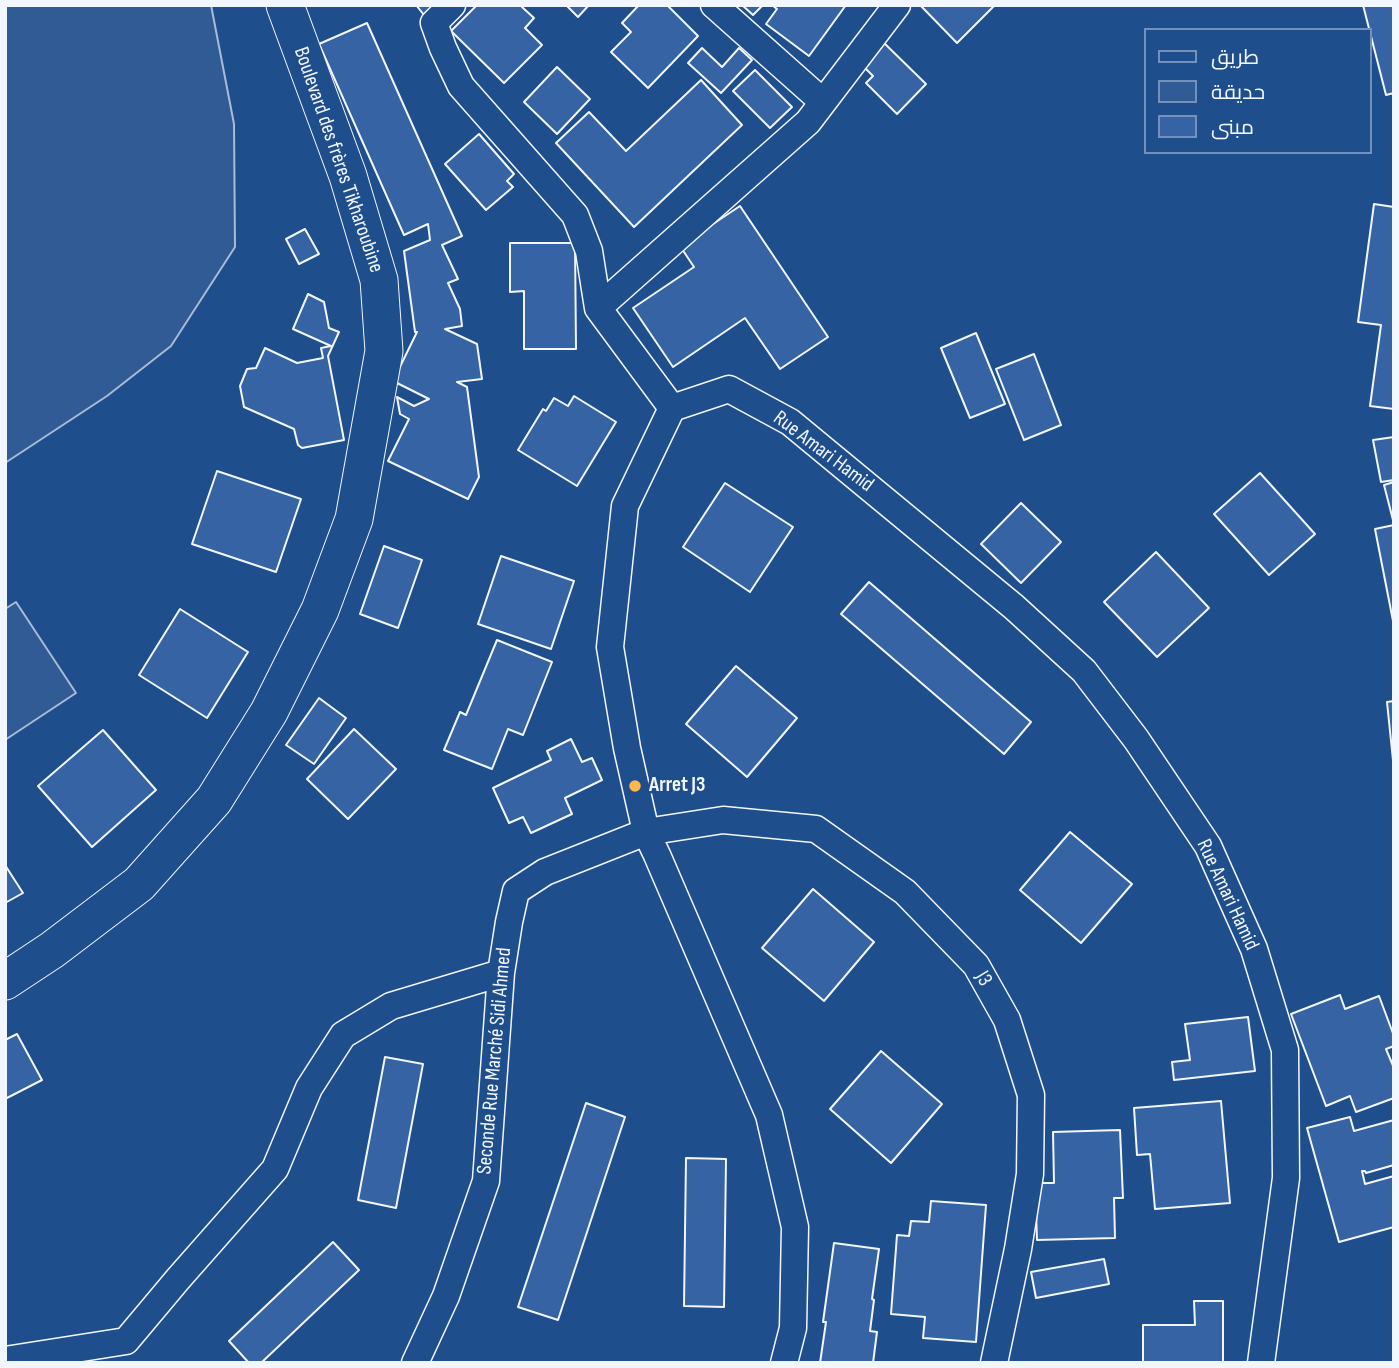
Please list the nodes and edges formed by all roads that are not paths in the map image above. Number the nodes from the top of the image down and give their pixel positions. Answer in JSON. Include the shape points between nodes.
{"nodes":[{"id":1,"x":285,"y":5,"type":"edge"},
{"id":2,"x":452,"y":5,"type":"edge"},
{"id":3,"x":714,"y":5,"type":"edge"},
{"id":4,"x":897,"y":5,"type":"edge"},
{"id":5,"x":823,"y":102,"type":"junction"},
{"id":6,"x":598,"y":308,"type":"junction"},
{"id":7,"x":672,"y":408,"type":"junction"},
{"id":8,"x":646,"y":832,"type":"junction"},
{"id":9,"x":500,"y":973,"type":"junction"},
{"id":10,"x":5,"y":981,"type":"edge"},
{"id":11,"x":5,"y":1360,"type":"edge"},
{"id":12,"x":415,"y":1363,"type":"edge"},
{"id":13,"x":784,"y":1363,"type":"edge"},
{"id":14,"x":994,"y":1363,"type":"edge"},
{"id":15,"x":1261,"y":1363,"type":"edge"}],
"edges":[{"from":1,"to":10,"type":"street","name":"Boulevard des frères Tikharoubine","via":[[348,176],[379,280],[384,351],[355,519],[315,621],[269,712],[214,800],[139,884]]},
{"from":2,"to":6,"type":"street","via":[[434,23],[461,86],[575,215],[589,250]]},
{"from":3,"to":5,"type":"street"},
{"from":4,"to":5,"type":"street"},
{"from":5,"to":6,"type":"street","via":[[808,122]]},
{"from":6,"to":7,"type":"street"},
{"from":7,"to":8,"type":"street","via":[[625,506],[610,647]]},
{"from":7,"to":15,"type":"street","name":"Rue Amari Hamid","via":[[729,389],[790,422],[1014,607],[1084,671],[1208,846],[1254,949],[1285,1050],[1286,1178]]},
{"from":8,"to":9,"type":"street","name":"Seconde Rue Marché Sidi Ahmed","via":[[545,872],[516,891]]},
{"from":8,"to":13,"type":"street","via":[[769,1115],[795,1227],[793,1328]]},
{"from":8,"to":14,"type":"street","name":"J3","via":[[723,820],[816,829],[905,892],[976,965],[1007,1020],[1031,1095],[1030,1174]]},
{"from":9,"to":11,"type":"street","via":[[391,1006],[343,1035],[309,1088],[275,1169],[127,1341]]},
{"from":9,"to":12,"type":"street","name":"Seconde Rue Marché Sidi Ahmed","via":[[486,1181],[446,1296]]}]}
